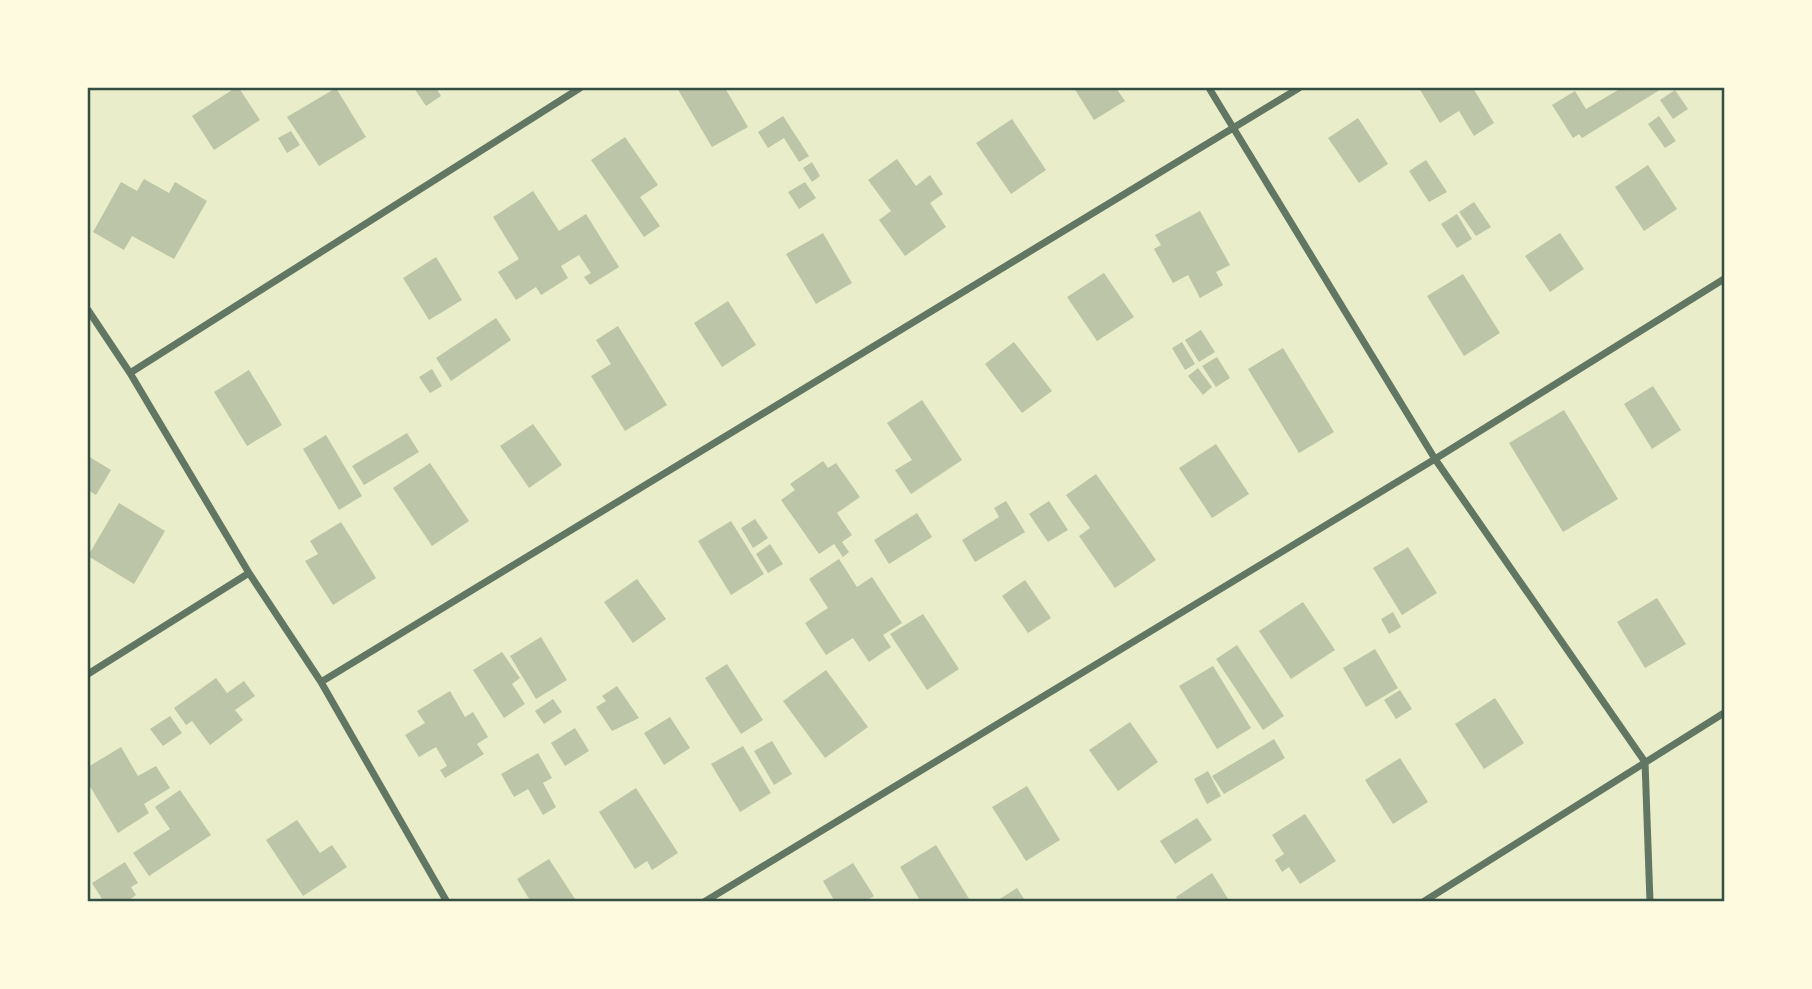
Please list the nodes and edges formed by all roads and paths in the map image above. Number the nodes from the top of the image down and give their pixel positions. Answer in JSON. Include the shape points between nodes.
{"nodes":[{"id":1,"x":580,"y":88,"type":"edge"},
{"id":2,"x":1209,"y":88,"type":"edge"},
{"id":3,"x":1299,"y":88,"type":"edge"},
{"id":4,"x":1235,"y":129,"type":"junction"},
{"id":5,"x":1724,"y":279,"type":"edge"},
{"id":6,"x":88,"y":310,"type":"edge"},
{"id":7,"x":130,"y":373,"type":"junction"},
{"id":8,"x":1435,"y":459,"type":"junction"},
{"id":9,"x":249,"y":573,"type":"junction"},
{"id":10,"x":88,"y":674,"type":"edge"},
{"id":11,"x":321,"y":682,"type":"junction"},
{"id":12,"x":1724,"y":713,"type":"edge"},
{"id":13,"x":1645,"y":762,"type":"junction"},
{"id":14,"x":447,"y":901,"type":"edge"},
{"id":15,"x":704,"y":901,"type":"edge"},
{"id":16,"x":1423,"y":901,"type":"edge"},
{"id":17,"x":1650,"y":901,"type":"edge"}],
"edges":[{"from":1,"to":7,"type":"street"},
{"from":2,"to":4,"type":"street"},
{"from":3,"to":4,"type":"street"},
{"from":4,"to":8,"type":"street"},
{"from":4,"to":11,"type":"street"},
{"from":5,"to":8,"type":"street"},
{"from":6,"to":7,"type":"street"},
{"from":7,"to":9,"type":"street"},
{"from":8,"to":13,"type":"street"},
{"from":8,"to":15,"type":"street"},
{"from":9,"to":10,"type":"street"},
{"from":9,"to":11,"type":"street"},
{"from":11,"to":14,"type":"street"},
{"from":12,"to":13,"type":"street"},
{"from":13,"to":16,"type":"street"},
{"from":13,"to":17,"type":"street"}]}
